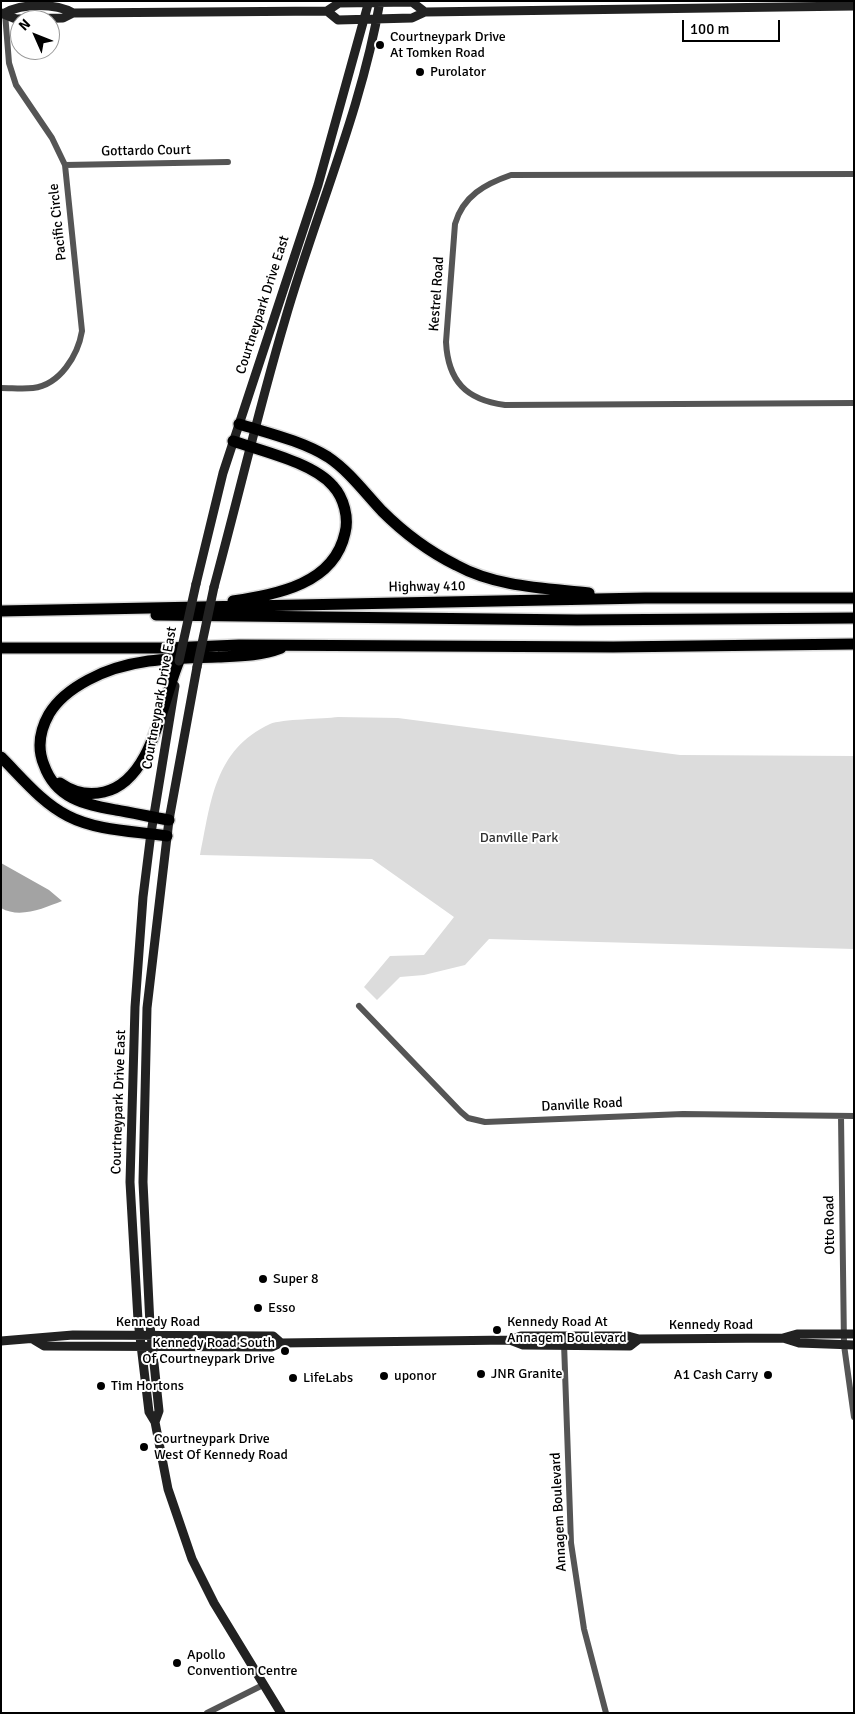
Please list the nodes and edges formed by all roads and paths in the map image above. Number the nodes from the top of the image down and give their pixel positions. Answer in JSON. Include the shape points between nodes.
{"nodes":[{"id":1,"x":369,"y":2,"type":"edge"},
{"id":2,"x":380,"y":2,"type":"edge"},
{"id":3,"x":670,"y":5,"type":"edge"},
{"id":4,"x":854,"y":6,"type":"edge"},
{"id":5,"x":327,"y":11,"type":"junction"},
{"id":6,"x":425,"y":12,"type":"junction"},
{"id":7,"x":3,"y":13,"type":"edge"},
{"id":8,"x":364,"y":19,"type":"junction"},
{"id":9,"x":377,"y":19,"type":"junction"},
{"id":10,"x":228,"y":162,"type":"dead end"},
{"id":11,"x":65,"y":165,"type":"junction"},
{"id":12,"x":854,"y":174,"type":"edge"},
{"id":13,"x":1,"y":388,"type":"edge"},
{"id":14,"x":854,"y":402,"type":"edge"},
{"id":15,"x":238,"y":424,"type":"junction"},
{"id":16,"x":256,"y":429,"type":"junction"},
{"id":17,"x":233,"y":440,"type":"junction"},
{"id":18,"x":250,"y":446,"type":"junction"},
{"id":19,"x":645,"y":598,"type":"junction"},
{"id":20,"x":854,"y":598,"type":"edge"},
{"id":21,"x":111,"y":608,"type":"junction"},
{"id":22,"x":1,"y":612,"type":"edge"},
{"id":23,"x":854,"y":618,"type":"edge"},
{"id":24,"x":854,"y":644,"type":"edge"},
{"id":25,"x":287,"y":646,"type":"junction"},
{"id":26,"x":1,"y":648,"type":"edge"},
{"id":27,"x":179,"y":661,"type":"junction"},
{"id":28,"x":1,"y":757,"type":"edge"},
{"id":29,"x":43,"y":763,"type":"junction"},
{"id":30,"x":153,"y":817,"type":"junction"},
{"id":31,"x":169,"y":820,"type":"junction"},
{"id":32,"x":151,"y":833,"type":"junction"},
{"id":33,"x":167,"y":836,"type":"junction"},
{"id":34,"x":359,"y":1006,"type":"dead end"},
{"id":35,"x":841,"y":1116,"type":"junction"},
{"id":36,"x":854,"y":1116,"type":"edge"},
{"id":37,"x":844,"y":1334,"type":"junction"},
{"id":38,"x":854,"y":1334,"type":"edge"},
{"id":39,"x":140,"y":1336,"type":"junction"},
{"id":40,"x":152,"y":1336,"type":"junction"},
{"id":41,"x":783,"y":1338,"type":"junction"},
{"id":42,"x":1,"y":1340,"type":"edge"},
{"id":43,"x":34,"y":1340,"type":"junction"},
{"id":44,"x":564,"y":1341,"type":"junction"},
{"id":45,"x":281,"y":1342,"type":"junction"},
{"id":46,"x":849,"y":1345,"type":"edge"},
{"id":47,"x":153,"y":1346,"type":"junction"},
{"id":48,"x":141,"y":1347,"type":"junction"},
{"id":49,"x":854,"y":1417,"type":"edge"},
{"id":50,"x":155,"y":1422,"type":"junction"},
{"id":51,"x":264,"y":1685,"type":"junction"},
{"id":52,"x":208,"y":1713,"type":"edge"},
{"id":53,"x":281,"y":1713,"type":"edge"},
{"id":54,"x":606,"y":1713,"type":"edge"}],
"edges":[{"from":1,"to":2,"type":"main road"},
{"from":1,"to":5,"type":"main road","via":[[339,3]]},
{"from":1,"to":8,"type":"main road","name":"Courtneypark Drive East"},
{"from":2,"to":6,"type":"main road","via":[[412,2]]},
{"from":2,"to":9,"type":"main road","name":"Courtneypark Drive East"},
{"from":3,"to":4,"type":"main road"},
{"from":3,"to":6,"type":"main road"},
{"from":5,"to":7,"type":"main road","via":[[74,13],[62,7],[15,7]]},
{"from":5,"to":8,"type":"main road","via":[[338,20]]},
{"from":6,"to":9,"type":"main road","via":[[412,18]]},
{"from":7,"to":11,"type":"street","name":"Pacific Circle","via":[[9,63],[16,85],[52,138]]},
{"from":8,"to":9,"type":"main road"},
{"from":8,"to":15,"type":"main road","name":"Courtneypark Drive East","via":[[318,185]]},
{"from":9,"to":16,"type":"main road","name":"Courtneypark Drive East","via":[[333,174],[285,319]]},
{"from":10,"to":11,"type":"street","name":"Gottardo Court"},
{"from":11,"to":13,"type":"street","name":"Pacific Circle","via":[[82,331],[80,344],[65,370],[49,381],[35,388]]},
{"from":12,"to":14,"type":"street","name":"Kestrel Road","via":[[511,175],[495,181],[480,189],[459,210],[455,224],[446,342],[451,372],[470,394],[484,402],[505,405]]},
{"from":15,"to":16,"type":"highway"},
{"from":15,"to":17,"type":"main road","name":"Courtneypark Drive East"},
{"from":16,"to":18,"type":"main road","name":"Courtneypark Drive East"},
{"from":16,"to":19,"type":"highway","via":[[328,457],[424,546],[472,572],[525,587]]},
{"from":17,"to":18,"type":"highway"},
{"from":17,"to":27,"type":"main road","name":"Courtneypark Drive East","bridge":true},
{"from":18,"to":21,"type":"highway","via":[[312,470],[333,486],[344,504],[347,526],[342,549],[327,569],[305,583],[234,601]]},
{"from":18,"to":31,"type":"main road","name":"Courtneypark Drive East","bridge":true,"via":[[214,587]]},
{"from":19,"to":20,"type":"highway","name":"Highway 410"},
{"from":19,"to":21,"type":"highway","name":"Highway 410"},
{"from":21,"to":22,"type":"highway","name":"Highway 410"},
{"from":22,"to":23,"type":"highway","via":[[337,618]]},
{"from":24,"to":25,"type":"highway"},
{"from":25,"to":26,"type":"highway"},
{"from":25,"to":29,"type":"highway","via":[[262,655],[137,662],[95,676],[68,693],[50,712],[40,742]]},
{"from":27,"to":29,"type":"highway","via":[[146,754],[119,786],[98,794],[75,791],[57,781]]},
{"from":27,"to":30,"type":"main road","name":"Courtneypark Drive East"},
{"from":28,"to":32,"type":"highway","via":[[40,796],[68,816],[96,825]]},
{"from":29,"to":30,"type":"highway","via":[[54,785],[76,801]]},
{"from":30,"to":31,"type":"highway"},
{"from":30,"to":32,"type":"main road","name":"Courtneypark Drive East"},
{"from":31,"to":33,"type":"main road","name":"Courtneypark Drive East"},
{"from":32,"to":33,"type":"highway"},
{"from":32,"to":39,"type":"main road","name":"Courtneypark Drive East","via":[[135,1007],[130,1182]]},
{"from":33,"to":40,"type":"main road","name":"Courtneypark Drive East","via":[[147,1008],[143,1182]]},
{"from":34,"to":35,"type":"street","name":"Danville Road","via":[[461,1112],[468,1118],[485,1122],[683,1114]]},
{"from":35,"to":36,"type":"street","name":"Danville Road"},
{"from":35,"to":37,"type":"street","name":"Otto Road"},
{"from":37,"to":38,"type":"main road","name":"Kennedy Road"},
{"from":37,"to":41,"type":"main road","name":"Kennedy Road","via":[[798,1334]]},
{"from":37,"to":46,"type":"street","name":"Otto Road"},
{"from":39,"to":40,"type":"main road","name":"Kennedy Road"},
{"from":39,"to":43,"type":"main road","name":"Kennedy Road","via":[[44,1336]]},
{"from":39,"to":48,"type":"main road","name":"Courtneypark Drive East"},
{"from":40,"to":45,"type":"main road","name":"Kennedy Road","via":[[273,1336]]},
{"from":40,"to":47,"type":"main road","name":"Courtneypark Drive East"},
{"from":41,"to":44,"type":"main road","name":"Kennedy Road","via":[[639,1340],[628,1336]]},
{"from":41,"to":46,"type":"main road","name":"Kennedy Road","via":[[799,1343]]},
{"from":42,"to":43,"type":"main road","name":"Kennedy Road"},
{"from":43,"to":48,"type":"main road","name":"Kennedy Road","via":[[44,1346]]},
{"from":44,"to":45,"type":"main road","name":"Kennedy Road","via":[[521,1336],[510,1340]]},
{"from":44,"to":54,"type":"street","name":"Annagem Boulevard","via":[[570,1543],[586,1634]]},
{"from":45,"to":47,"type":"main road","name":"Kennedy Road","via":[[272,1347]]},
{"from":46,"to":49,"type":"street","name":"Otto Road"},
{"from":47,"to":48,"type":"main road","name":"Kennedy Road"},
{"from":47,"to":50,"type":"main road","name":"Courtneypark Drive East","via":[[159,1411]]},
{"from":48,"to":50,"type":"main road","name":"Courtneypark Drive East","via":[[149,1412]]},
{"from":50,"to":51,"type":"main road","name":"Courtneypark Drive East","via":[[168,1489],[192,1559],[214,1603]]},
{"from":51,"to":52,"type":"street"},
{"from":51,"to":53,"type":"main road","name":"Courtneypark Drive East"}]}
